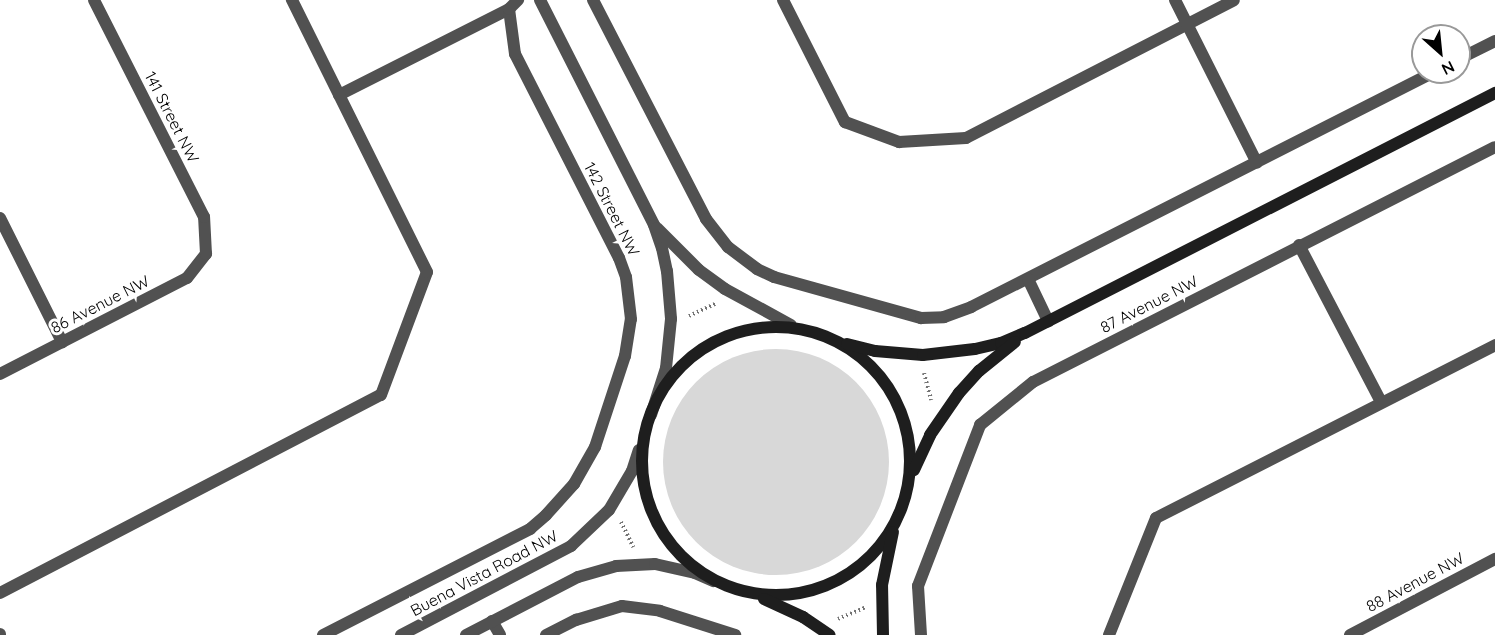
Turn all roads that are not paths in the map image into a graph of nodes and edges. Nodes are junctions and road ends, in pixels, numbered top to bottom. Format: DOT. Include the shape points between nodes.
graph roads {
  1 [pos="94,0"];
  2 [pos="292,0"];
  3 [pos="540,0"];
  4 [pos="593,0"];
  5 [pos="783,0"];
  6 [pos="1175,0"];
  7 [pos="1234,0"];
  8 [pos="513,4"];
  9 [pos="1188,24"];
  10 [pos="1495,41"];
  11 [pos="1471,53"];
  12 [pos="1411,84"];
  13 [pos="1495,93"];
  14 [pos="339,95"];
  15 [pos="1495,147"];
  16 [pos="1257,163"];
  17 [pos="0,218"];
  18 [pos="654,225"];
  19 [pos="1299,245"];
  20 [pos="206,254"];
  21 [pos="1028,279"];
  22 [pos="1048,321"];
  23 [pos="790,325"];
  24 [pos="828,337"];
  25 [pos="62,342"];
  26 [pos="1495,345"];
  27 [pos="0,374"];
  28 [pos="1381,402"];
  29 [pos="651,415"];
  30 [pos="639,450"];
  31 [pos="911,476"];
  32 [pos="899,515"];
  33 [pos="530,529"];
  34 [pos="1495,559"];
  35 [pos="713,581"];
  36 [pos="0,594"];
  37 [pos="754,595"];
  38 [pos="492,621"];
  39 [pos="323,635"];
  40 [pos="401,635"];
  41 [pos="466,635"];
  42 [pos="500,635"];
  43 [pos="546,635"];
  44 [pos="735,635"];
  45 [pos="830,635"];
  46 [pos="883,635"];
  47 [pos="921,635"];
  48 [pos="1109,635"];
  49 [pos="1350,635"];
  1 -- 20 [label="street, 141 Street NW" via="204,217"];
  2 -- 14 [label="street"];
  3 -- 18 [label="street, 142 Street NW"];
  4 -- 21 [label="street" via="706,219 741,259 774,277 921,318 944,317"];
  5 -- 9 [label="street" via="846,122 899,142 966,138"];
  6 -- 9 [label="street"];
  7 -- 9 [label="street"];
  8 -- 14 [label="street"];
  8 -- 33 [label="street, 142 Street NW" via="515,54 619,258 628,288 631,319 625,356 595,447 561,500"];
  9 -- 16 [label="street"];
  10 -- 11 [label="street"];
  12 -- 16 [label="street"];
  13 -- 22 [label="main road, 87 Avenue NW"];
  14 -- 36 [label="street" via="427,272 381,395"];
  15 -- 19 [label="street, 87 Avenue NW"];
  16 -- 21 [label="street"];
  17 -- 25 [label="street"];
  18 -- 23 [label="street, 142 Street NW" via="725,289"];
  18 -- 29 [label="street, 142 Street NW" via="667,271 671,319 666,368"];
  19 -- 28 [label="street"];
  19 -- 47 [label="street, 87 Avenue NW" via="1033,382 980,425 918,586"];
  20 -- 25 [label="street, 86 Avenue NW" via="187,278"];
  21 -- 22 [label="street"];
  22 -- 24 [label="main road, 87 Avenue NW" via="992,345 923,355 874,351"];
  22 -- 31 [label="main road, 87 Avenue NW" via="1000,352 979,371 942,416"];
  23 -- 24 [label="main road"];
  23 -- 29 [label="main road" via="754,327 703,348 672,377"];
  24 -- 31 [label="main road" via="863,359 890,391 908,432"];
  25 -- 27 [label="street, 86 Avenue NW"];
  26 -- 28 [label="street"];
  28 -- 48 [label="street" via="1156,518"];
  29 -- 30 [label="main road"];
  30 -- 35 [label="main road" via="643,488 657,524 681,556"];
  30 -- 40 [label="street, Buena Vista Road NW" via="632,471 609,510 585,535 549,560"];
  31 -- 32 [label="main road"];
  32 -- 37 [label="main road" via="874,552 838,580 797,594"];
  32 -- 46 [label="main road" via="882,585"];
  33 -- 39 [label="street, Buena Vista Road NW"];
  34 -- 49 [label="street, 88 Avenue NW"];
  35 -- 37 [label="main road"];
  35 -- 38 [label="street" via="675,567 635,563 578,577"];
  37 -- 45 [label="main road" via="803,617"];
  38 -- 41 [label="street"];
  38 -- 42 [label="street"];
  43 -- 44 [label="street" via="576,620 622,606 660,611"];
}
